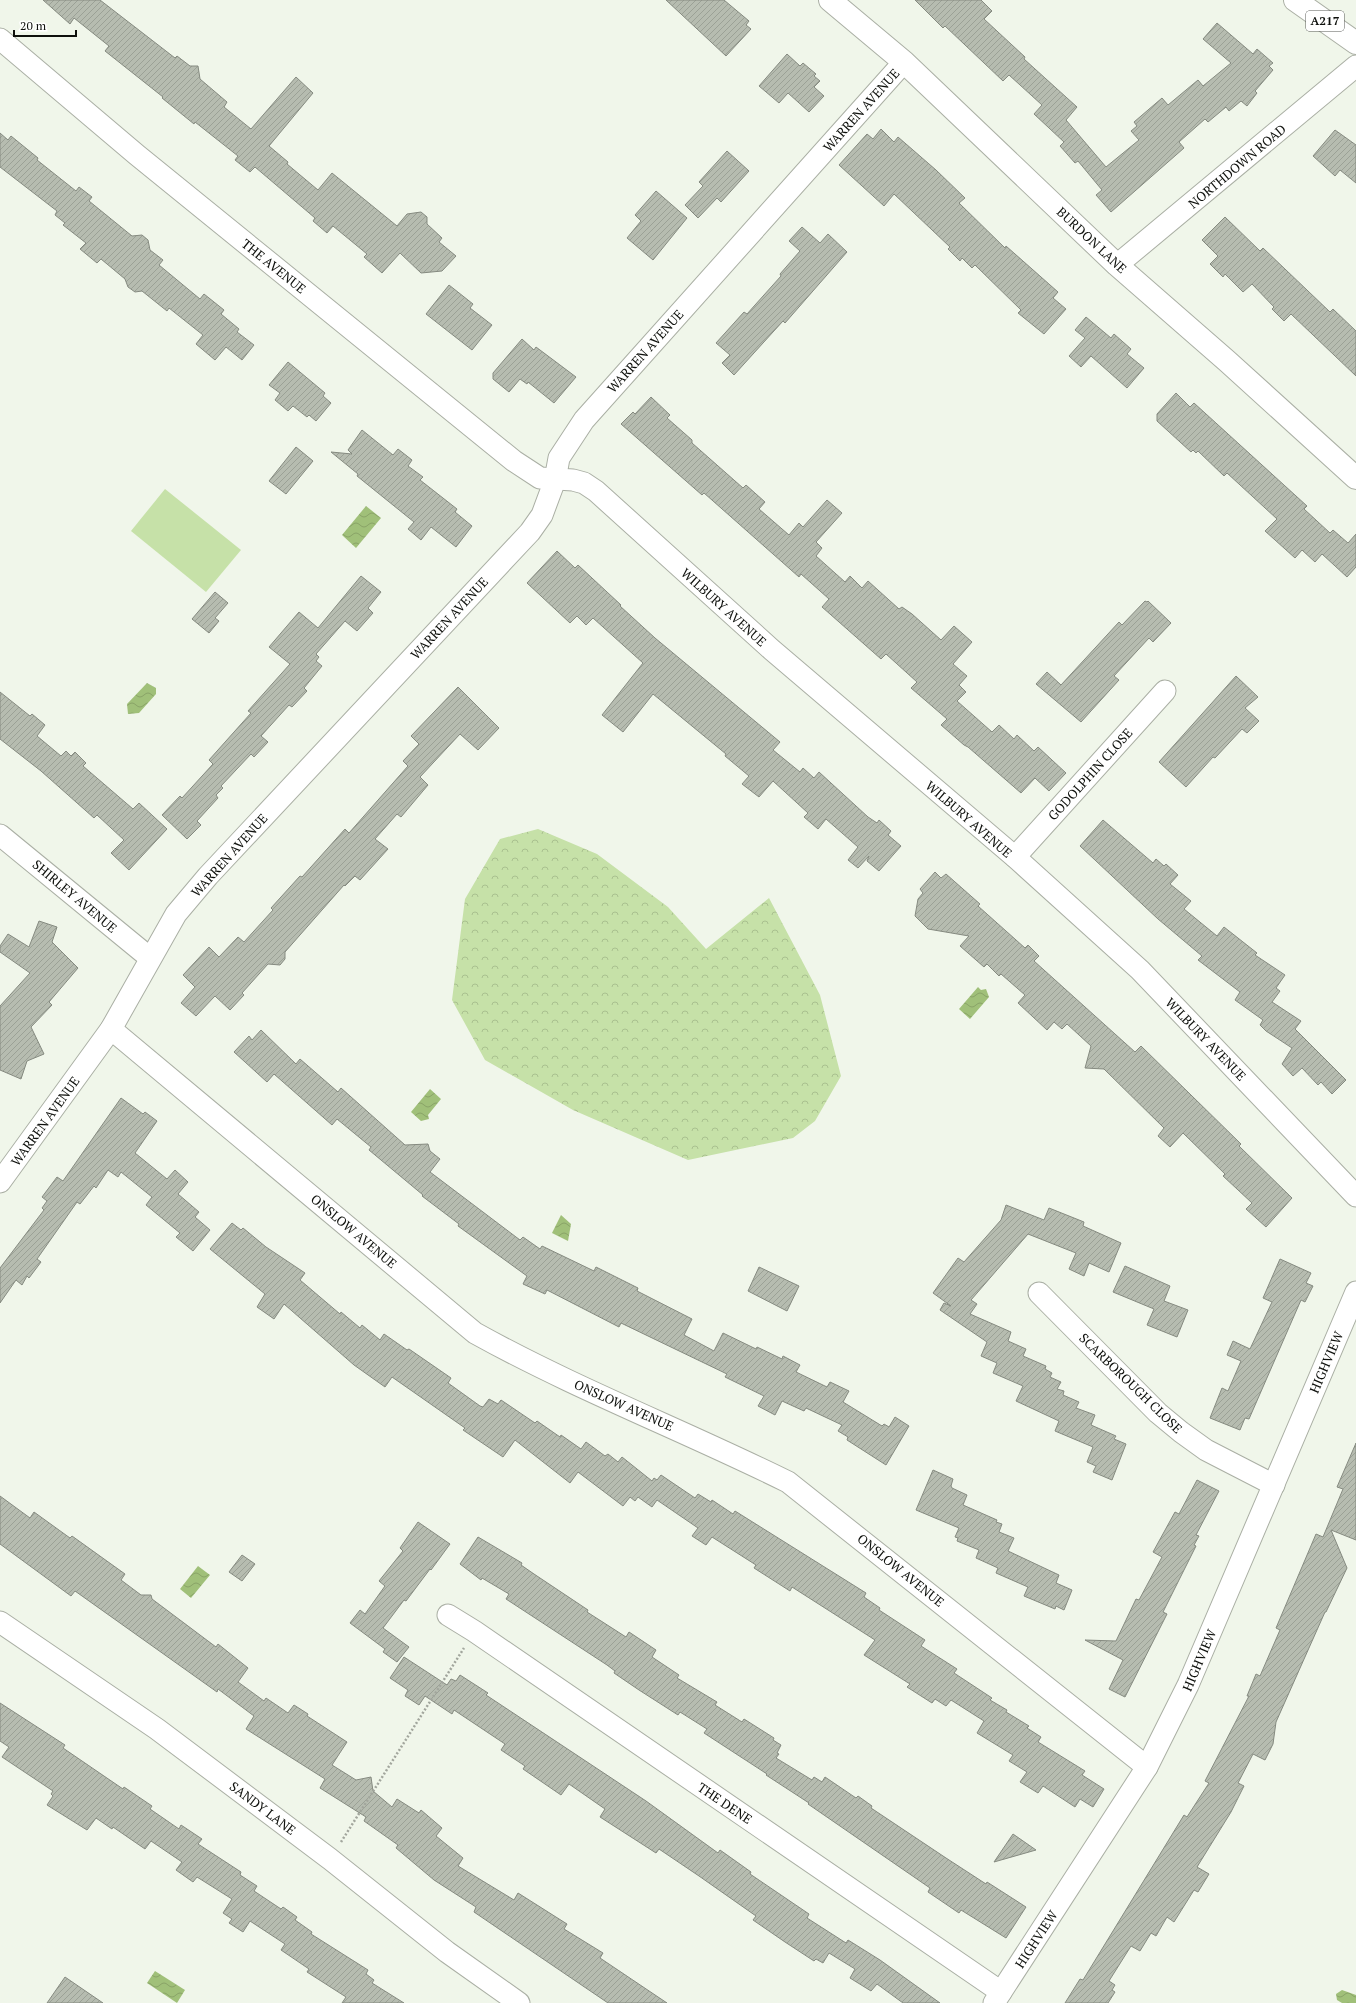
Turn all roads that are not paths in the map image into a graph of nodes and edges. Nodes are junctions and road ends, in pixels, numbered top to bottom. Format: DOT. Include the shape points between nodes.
graph roads {
  1 [pos="830,0"];
  2 [pos="1295,0"];
  3 [pos="0,39"];
  4 [pos="1356,43"];
  5 [pos="904,62"];
  6 [pos="1356,66"];
  7 [pos="1117,265"];
  8 [pos="1356,478"];
  9 [pos="555,480"];
  10 [pos="1165,691"];
  11 [pos="0,834"];
  12 [pos="1015,857"];
  13 [pos="150,958"];
  14 [pos="111,1030"];
  15 [pos="0,1182"];
  16 [pos="1356,1196"];
  17 [pos="1356,1292"];
  18 [pos="1039,1293"];
  19 [pos="1274,1485"];
  20 [pos="448,1615"];
  21 [pos="0,1622"];
  22 [pos="1147,1767"];
  23 [pos="998,1998"];
  24 [pos="519,2003"];
  1 -- 5 [label="main road, BURDON LANE"];
  2 -- 4 [label="main road, A217"];
  3 -- 9 [label="street, THE AVENUE" via="137,155 514,461 540,478"];
  5 -- 7 [label="main road, BURDON LANE"];
  5 -- 9 [label="street, WARREN AVENUE" via="584,420 559,458"];
  6 -- 7 [label="street, NORTHDOWN ROAD"];
  7 -- 8 [label="main road, BURDON LANE"];
  9 -- 12 [label="street, WILBURY AVENUE" via="573,480 584,483 596,491 772,650"];
  9 -- 13 [label="street, WARREN AVENUE" via="542,515 530,532 208,876 176,914"];
  10 -- 12 [label="street, GODOLPHIN CLOSE"];
  11 -- 13 [label="street, SHIRLEY AVENUE"];
  12 -- 16 [label="street, WILBURY AVENUE" via="1140,970"];
  13 -- 14 [label="street, WARREN AVENUE"];
  14 -- 15 [label="street, WARREN AVENUE"];
  14 -- 22 [label="street, ONSLOW AVENUE" via="475,1333 519,1357 788,1482"];
  17 -- 19 [label="street, HIGHVIEW"];
  18 -- 19 [label="street, SCARBOROUGH CLOSE" via="1158,1413 1181,1432 1206,1450"];
  19 -- 22 [label="street, HIGHVIEW" via="1174,1718"];
  20 -- 23 [label="street, THE DENE"];
  21 -- 24 [label="street, SANDY LANE" via="157,1729 330,1859 447,1952"];
  22 -- 23 [label="street, HIGHVIEW"];
}
